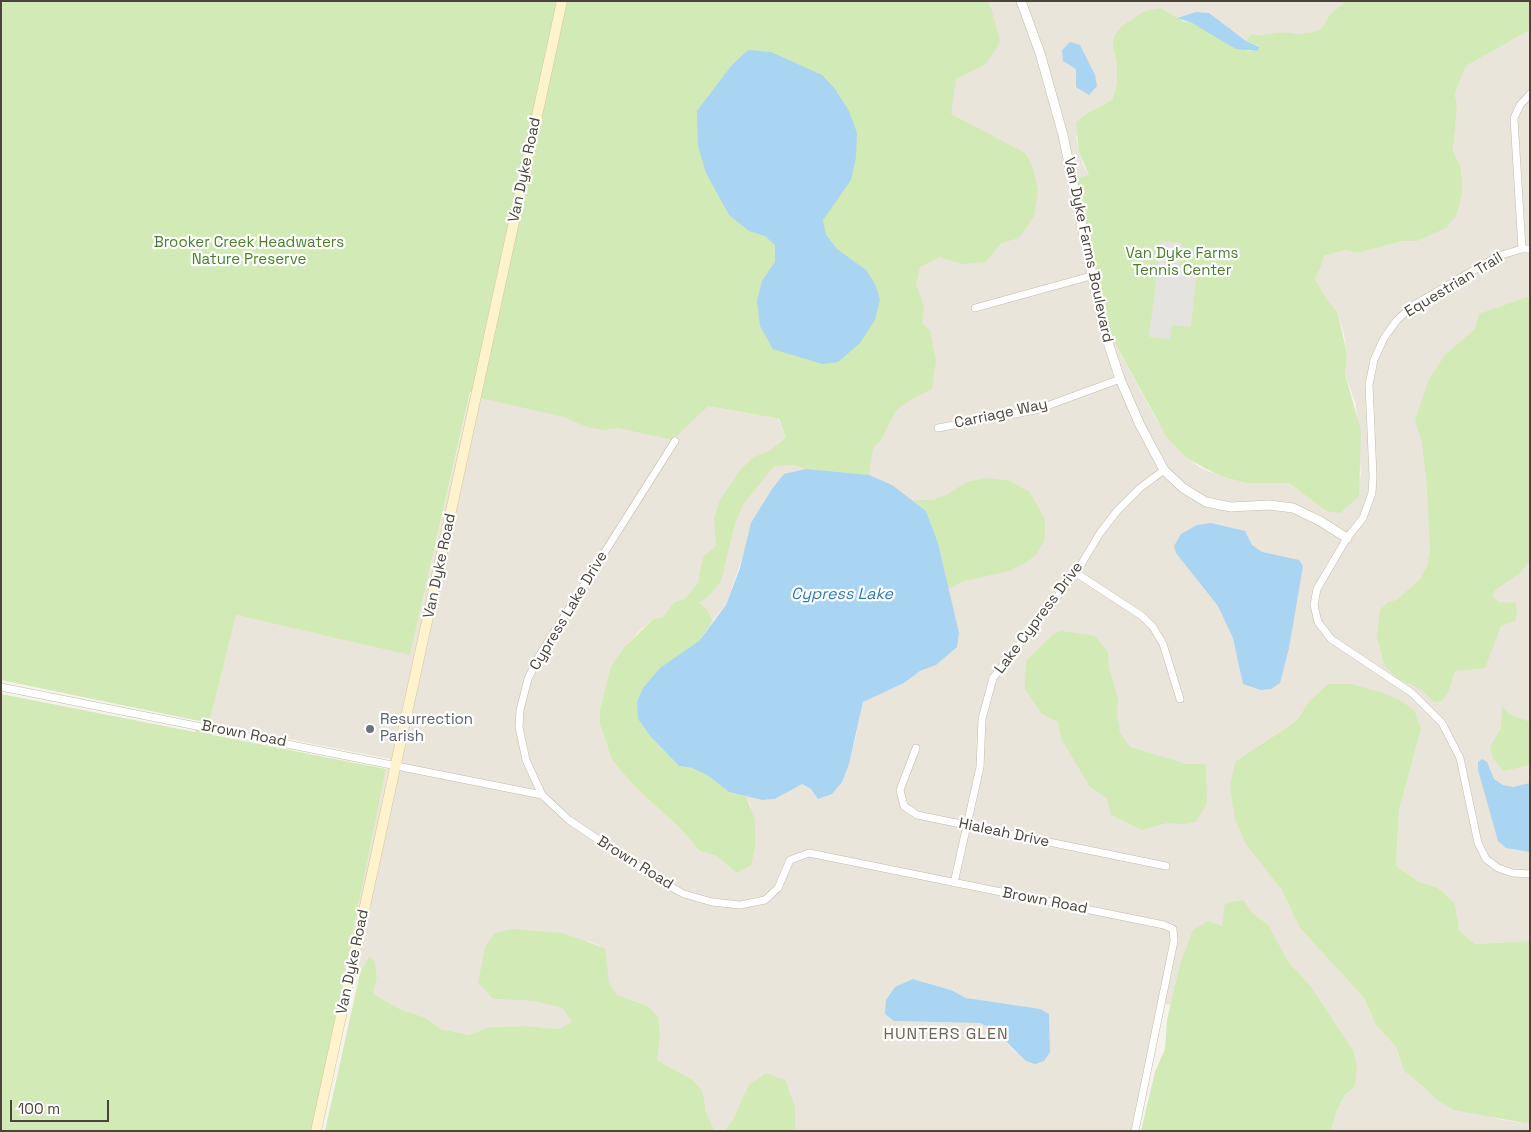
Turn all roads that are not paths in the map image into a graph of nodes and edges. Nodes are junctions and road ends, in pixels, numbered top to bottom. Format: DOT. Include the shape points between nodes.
graph roads {
  1 [pos="562,1"];
  2 [pos="1021,1"];
  3 [pos="1530,94"];
  4 [pos="1522,249"];
  5 [pos="1530,249"];
  6 [pos="1091,276"];
  7 [pos="976,308"];
  8 [pos="1120,379"];
  9 [pos="938,428"];
  10 [pos="675,441"];
  11 [pos="1164,470"];
  12 [pos="1347,538"];
  13 [pos="1076,573"];
  14 [pos="1,686"];
  15 [pos="1180,699"];
  16 [pos="916,748"];
  17 [pos="396,765"];
  18 [pos="542,795"];
  19 [pos="966,825"];
  20 [pos="1166,866"];
  21 [pos="1530,874"];
  22 [pos="954,883"];
  23 [pos="316,1131"];
  24 [pos="1135,1131"];
  1 -- 17 [label="main road, Van Dyke Road"];
  2 -- 6 [label="street, Van Dyke Farms Boulevard" via="1040,53 1063,135"];
  3 -- 4 [label="street" via="1514,118"];
  4 -- 5 [label="street, Equestrian Trail"];
  4 -- 12 [label="street, Equestrian Trail" via="1498,256 1414,305 1384,338 1374,360 1369,385 1372,493 1363,518"];
  6 -- 7 [label="street"];
  6 -- 8 [label="street, Van Dyke Farms Boulevard" via="1102,327"];
  8 -- 9 [label="street, Carriage Way" via="1036,410"];
  8 -- 11 [label="street, Van Dyke Farms Boulevard"];
  10 -- 18 [label="street, Cypress Lake Drive" via="528,680 519,727 526,760"];
  11 -- 12 [label="street, Van Dyke Farms Boulevard" via="1183,488 1206,502 1231,507 1269,505 1294,508"];
  11 -- 13 [label="street, Lake Cypress Drive" via="1117,511"];
  12 -- 21 [label="street, Equestrian Trail" via="1317,589 1314,605 1318,622 1331,639 1412,693 1442,723 1460,758 1478,842 1486,859 1498,868"];
  13 -- 15 [label="street" via="1142,616 1153,627 1163,644"];
  13 -- 19 [label="street, Lake Cypress Drive" via="993,678 982,719 980,767"];
  14 -- 17 [label="street, Brown Road"];
  16 -- 19 [label="street, Hialeah Drive" via="900,790 904,806 917,815"];
  17 -- 18 [label="street, Brown Road"];
  17 -- 23 [label="main road, Van Dyke Road"];
  18 -- 22 [label="street, Brown Road" via="569,820 658,880 684,894 712,902 740,905 766,900 778,888 790,860 809,853"];
  19 -- 20 [label="street, Hialeah Drive"];
  19 -- 22 [label="street, Lake Cypress Drive"];
  22 -- 24 [label="street, Brown Road" via="1173,929 1174,941"];
}
